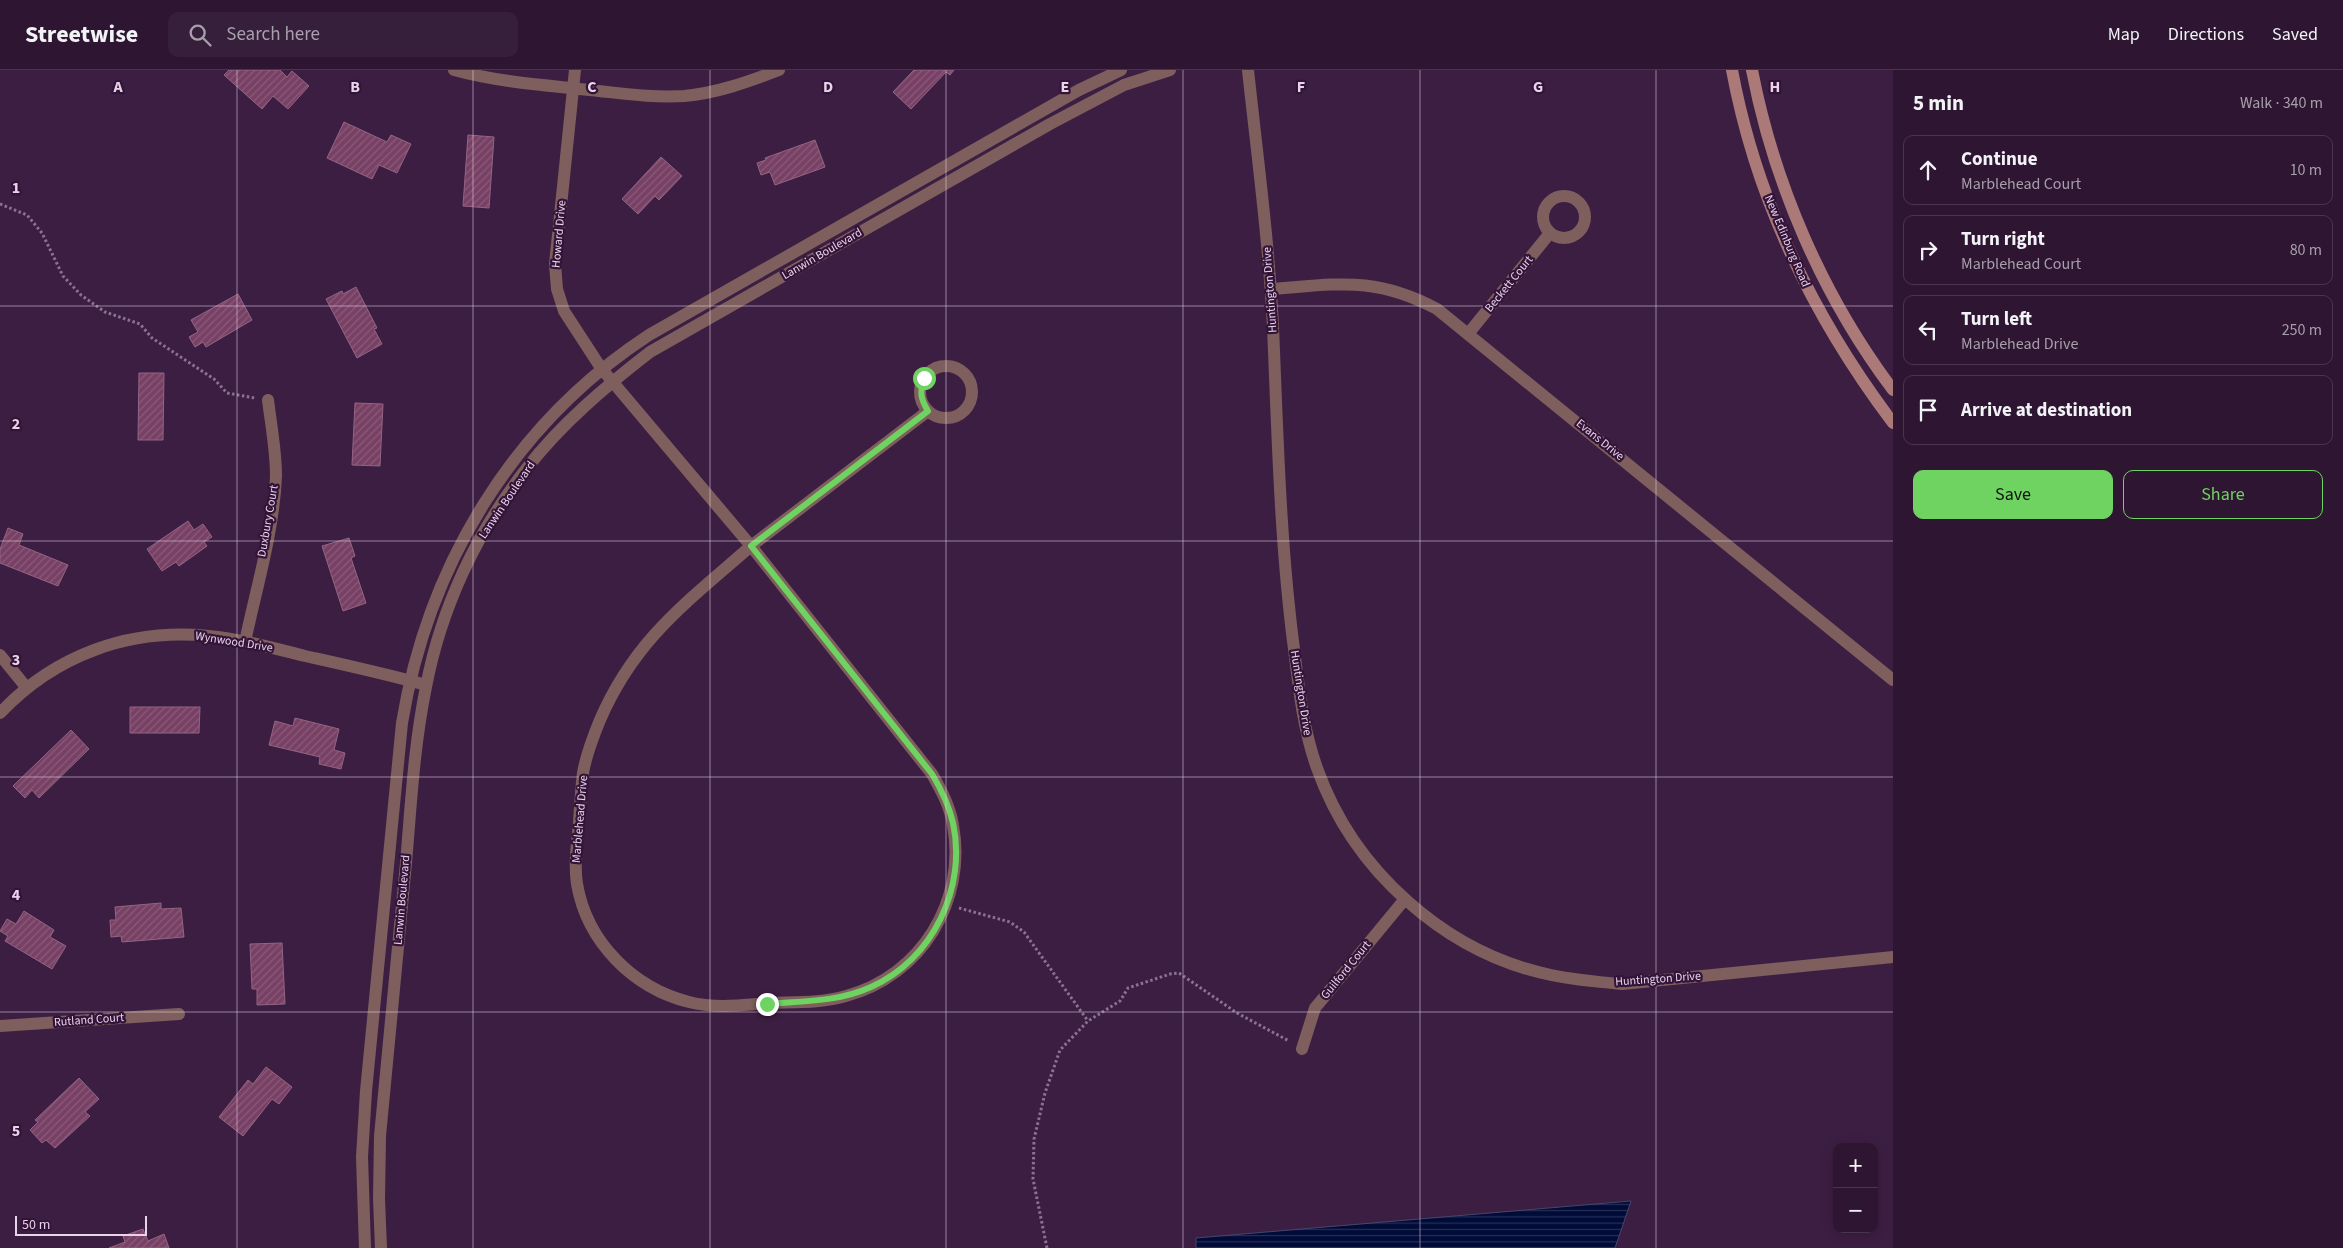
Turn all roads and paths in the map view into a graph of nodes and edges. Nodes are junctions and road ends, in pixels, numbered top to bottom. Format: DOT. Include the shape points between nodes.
graph roads {
  1 [pos="454,70"];
  2 [pos="575,70"];
  3 [pos="779,70"];
  4 [pos="1121,70"];
  5 [pos="1170,70"];
  6 [pos="1248,70"];
  7 [pos="1732,70"];
  8 [pos="1752,70"];
  9 [pos="574,88"];
  10 [pos="0,204"];
  11 [pos="1550,233"];
  12 [pos="1272,289"];
  13 [pos="1468,334"];
  14 [pos="601,368"];
  15 [pos="612,382"];
  16 [pos="1893,390"];
  17 [pos="268,400"];
  18 [pos="928,411"];
  19 [pos="1893,423"];
  20 [pos="751,546"];
  21 [pos="245,642"];
  22 [pos="0,655"];
  23 [pos="409,680"];
  24 [pos="1893,680"];
  25 [pos="426,685"];
  26 [pos="26,687"];
  27 [pos="0,713"];
  28 [pos="1405,899"];
  29 [pos="948,905"];
  30 [pos="1893,957"];
  31 [pos="179,1014"];
  32 [pos="1088,1021"];
  33 [pos="0,1026"];
  34 [pos="1302,1049"];
  35 [pos="365,1248"];
  36 [pos="381,1248"];
  37 [pos="1047,1248"];
  1 -- 9 [label="street" via="499,80"];
  2 -- 9 [label="street, Howard Drive"];
  3 -- 9 [label="street" via="717,91 684,96"];
  4 -- 14 [label="street, Lanwin Boulevard" via="1079,90 649,335"];
  5 -- 15 [label="street, Lanwin Boulevard" via="1124,85 1050,124 650,352"];
  6 -- 12 [label="street, Huntington Drive"];
  7 -- 19 [label="main road, New Edinburg Road" via="1745,131 1799,275 1862,382"];
  8 -- 16 [label="main road, New Edinburg Road" via="1764,126 1817,266"];
  9 -- 14 [label="street, Howard Drive" via="555,272 564,311"];
  10 -- 17 [label="path" via="27,215 42,232 63,276 81,295 105,312 140,324 152,338 214,379 227,393"];
  11 -- 13 [label="street, Beckett Court"];
  12 -- 13 [label="street, Evans Drive" via="1368,284 1392,289 1437,309"];
  12 -- 28 [label="street, Huntington Drive" via="1286,591 1306,731 1317,769 1338,814 1377,871"];
  13 -- 24 [label="street, Evans Drive"];
  14 -- 15 [label="street, Howard Drive"];
  14 -- 23 [label="street, Lanwin Boulevard" via="518,454 485,500 434,599"];
  15 -- 20 [label="street, Marblehead Drive"];
  15 -- 25 [label="street, Lanwin Boulevard" via="527,467 485,529 456,590 436,645"];
  17 -- 21 [label="street, Duxbury Court" via="276,476 273,506"];
  18 -- 18 [label="street" via="948,417 965,410 972,393 965,374 950,366 930,371 920,391"];
  18 -- 20 [label="street"];
  20 -- 29 [label="street, Marblehead Drive" via="932,774 953,823 955,874"];
  20 -- 29 [label="street, Marblehead Drive" via="646,641 609,698 593,736 584,771 575,859 582,902 596,933 627,971 650,987 691,1003 716,1006 826,1000 872,987 896,972 924,946"];
  21 -- 23 [label="street, Wynwood Drive"];
  21 -- 26 [label="street, Wynwood Drive" via="182,634 142,637 76,656"];
  22 -- 26 [label="street"];
  23 -- 25 [label="street, Wynwood Drive"];
  23 -- 35 [label="street, Lanwin Boulevard" via="366,1091 362,1157"];
  25 -- 36 [label="street, Lanwin Boulevard" via="418,729 380,1136"];
  26 -- 27 [label="street, Wynwood Drive"];
  28 -- 30 [label="street, Huntington Drive" via="1436,924 1475,948 1530,969 1588,982 1622,984"];
  28 -- 34 [label="street, Guilford Court" via="1316,1008"];
  29 -- 32 [label="path" via="1010,922 1024,932"];
  31 -- 33 [label="street, Rutland Court"];
  32 -- 34 [label="path" via="1120,1001 1128,988 1179,974 1237,1013"];
  32 -- 37 [label="path" via="1060,1050 1034,1139 1033,1180"];
}
